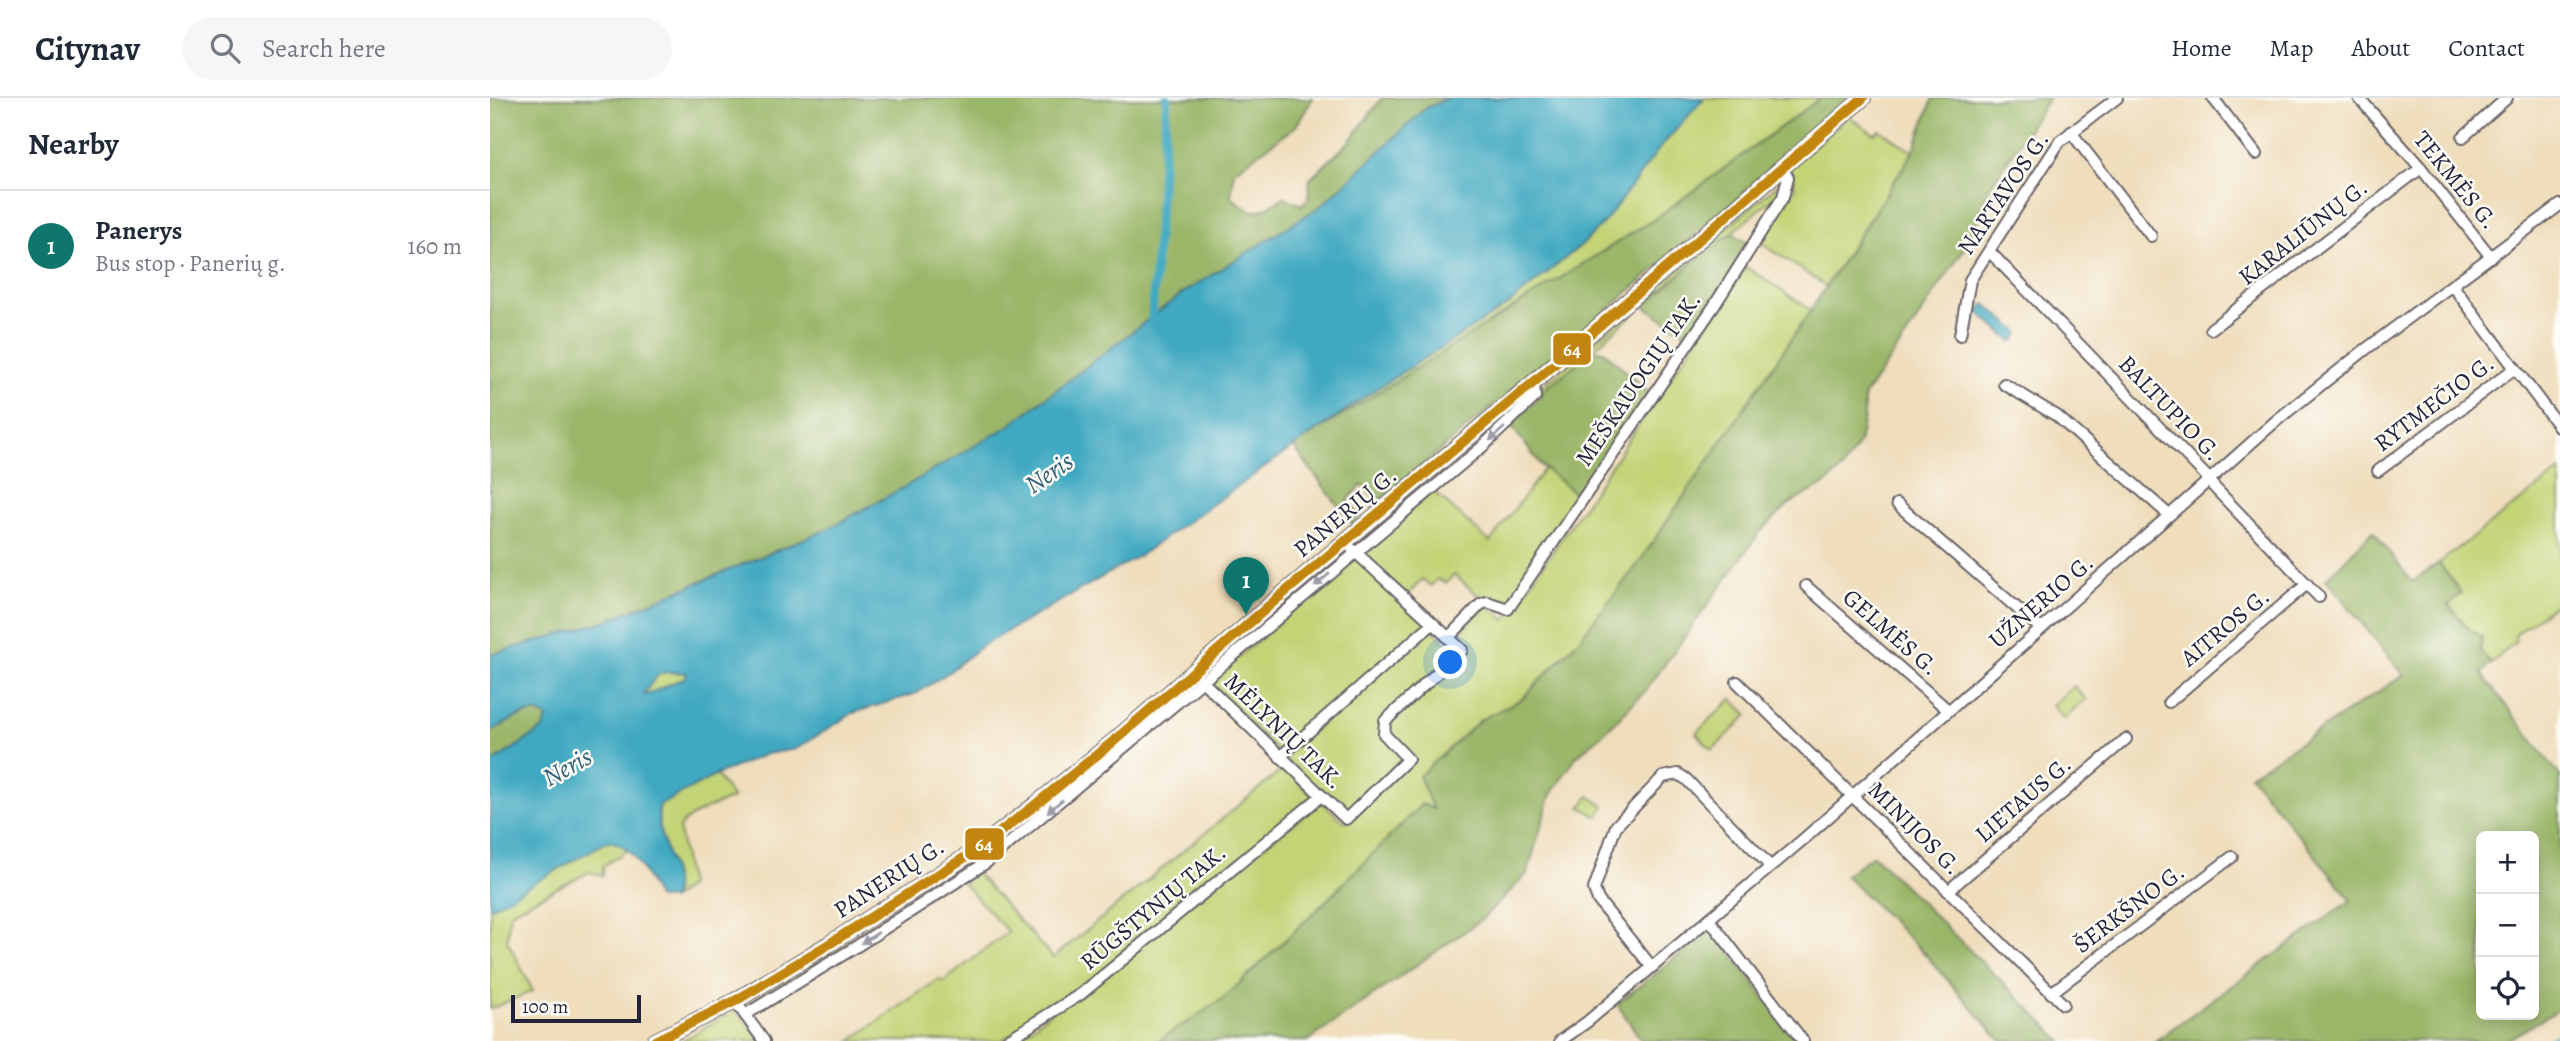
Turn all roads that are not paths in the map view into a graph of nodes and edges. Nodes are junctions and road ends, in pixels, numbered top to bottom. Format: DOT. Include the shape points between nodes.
graph roads {
  1 [pos="1863,98"];
  2 [pos="2117,98"];
  3 [pos="2213,98"];
  4 [pos="2359,98"];
  5 [pos="2507,98"];
  6 [pos="2071,132"];
  7 [pos="2463,137"];
  8 [pos="2256,154"];
  9 [pos="2421,168"];
  10 [pos="1781,169"];
  11 [pos="2560,205"];
  12 [pos="2151,236"];
  13 [pos="1989,251"];
  14 [pos="2491,257"];
  15 [pos="2453,286"];
  16 [pos="2211,329"];
  17 [pos="1960,335"];
  18 [pos="2515,368"];
  19 [pos="2004,384"];
  20 [pos="2560,428"];
  21 [pos="2378,471"];
  22 [pos="2209,479"];
  23 [pos="1897,504"];
  24 [pos="2169,515"];
  25 [pos="1350,547"];
  26 [pos="2307,584"];
  27 [pos="1806,586"];
  28 [pos="2319,597"];
  29 [pos="1432,624"];
  30 [pos="2041,629"];
  31 [pos="1448,638"];
  32 [pos="1198,677"];
  33 [pos="1737,682"];
  34 [pos="2169,702"];
  35 [pos="1948,710"];
  36 [pos="2126,738"];
  37 [pos="1280,757"];
  38 [pos="1852,795"];
  39 [pos="1320,797"];
  40 [pos="2232,857"];
  41 [pos="1770,866"];
  42 [pos="1948,891"];
  43 [pos="1709,919"];
  44 [pos="1651,966"];
  45 [pos="2051,993"];
  46 [pos="735,1001"];
  47 [pos="2063,1004"];
  48 [pos="745,1015"];
  49 [pos="655,1041"];
  50 [pos="764,1041"];
  51 [pos="1006,1041"];
  52 [pos="1560,1041"];
  53 [pos="1803,1041"];
  1 -- 10 [label="main road, PANERIŲ G."];
  2 -- 6 [label="street, NARTAVOS G."];
  3 -- 8 [label="street"];
  4 -- 9 [label="street, TEKMĖS G."];
  5 -- 7 [label="street"];
  6 -- 12 [label="street"];
  6 -- 13 [label="street, NARTAVOS G." via="2060,141"];
  9 -- 14 [label="street, TEKMĖS G."];
  9 -- 16 [label="street, KARALIŪNŲ G."];
  10 -- 25 [label="main road, PANERIŲ G."];
  10 -- 31 [label="street, MEŠKAUOGIŲ TAK." via="1788,177 1783,197 1508,609 1481,604"];
  11 -- 14 [label="street, UŽNERIO G."];
  13 -- 17 [label="street, NARTAVOS G." via="1970,280"];
  13 -- 22 [label="street, BALTUPIO G."];
  14 -- 15 [label="street, UŽNERIO G."];
  15 -- 18 [label="street"];
  15 -- 22 [label="street, UŽNERIO G." via="2366,349"];
  18 -- 20 [label="street"];
  18 -- 21 [label="street, RYTMEČIO G."];
  19 -- 24 [label="street" via="2057,416"];
  22 -- 24 [label="street, UŽNERIO G."];
  22 -- 26 [label="street, BALTUPIO G."];
  23 -- 30 [label="street"];
  24 -- 30 [label="street, UŽNERIO G."];
  25 -- 29 [label="street"];
  25 -- 32 [label="main road, PANERIŲ G." via="1278,598"];
  26 -- 28 [label="street, BALTUPIO G."];
  26 -- 34 [label="street, AITROS G."];
  27 -- 35 [label="street, GELMĖS G."];
  29 -- 31 [label="street"];
  29 -- 37 [label="street"];
  30 -- 35 [label="street, UŽNERIO G."];
  31 -- 39 [label="street, MĖLYNIŲ TAK." via="1462,650 1385,721 1384,734 1408,759 1346,819"];
  32 -- 37 [label="street, MĖLYNIŲ TAK."];
  32 -- 46 [label="main road, PANERIŲ G." via="978,849"];
  32 -- 48 [label="street, one-way" via="987,862"];
  33 -- 38 [label="street, MINIJOS G."];
  35 -- 38 [label="street, UŽNERIO G."];
  36 -- 42 [label="street, LIETAUS G."];
  37 -- 39 [label="street, MĖLYNIŲ TAK."];
  38 -- 41 [label="street, UŽNERIO G."];
  38 -- 42 [label="street, MINIJOS G."];
  39 -- 51 [label="street, RŪGŠTYNIŲ TAK." via="1081,994"];
  40 -- 45 [label="street, ŠERKŠNO G."];
  41 -- 43 [label="street, UŽNERIO G."];
  41 -- 44 [label="street" via="1686,779 1678,774 1663,777 1616,826 1594,889"];
  42 -- 45 [label="street, MINIJOS G."];
  43 -- 44 [label="street, UŽNERIO G."];
  43 -- 53 [label="street"];
  44 -- 52 [label="street, UŽNERIO G."];
  45 -- 47 [label="street, MINIJOS G."];
  46 -- 48 [label="street"];
  46 -- 49 [label="main road, PANERIŲ G."];
  48 -- 50 [label="street"];
}
